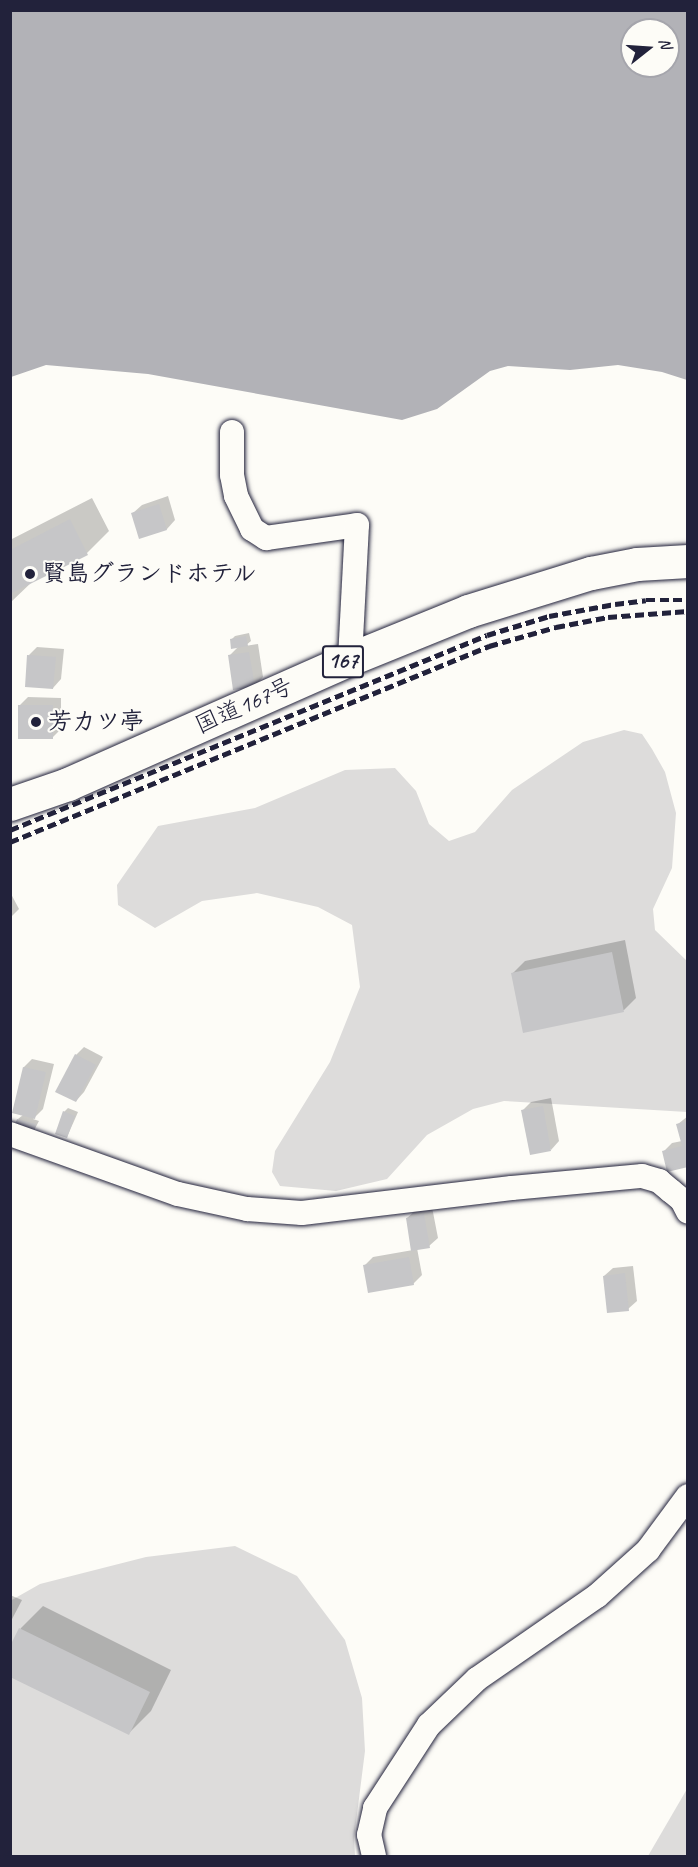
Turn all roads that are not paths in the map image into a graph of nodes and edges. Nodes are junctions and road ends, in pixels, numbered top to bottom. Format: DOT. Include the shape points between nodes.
graph roads {
  1 [pos="232,432"];
  2 [pos="687,561"];
  3 [pos="350,659"];
  4 [pos="10,804"];
  5 [pos="10,1134"];
  6 [pos="687,1212"];
  7 [pos="687,1496"];
  8 [pos="374,1857"];
  1 -- 3 [label="street" via="236,496 252,529 266,538 357,525"];
  2 -- 3 [label="highway, 国道167号 / 167" via="637,564 527,590"];
  3 -- 4 [label="highway, 国道167号 / 167" via="68,784"];
  5 -- 6 [label="street" via="178,1194 247,1209 302,1213 642,1176 659,1181 682,1200"];
  7 -- 8 [label="street" via="648,1550 597,1596 477,1679 429,1725 375,1808 369,1836"];
}
